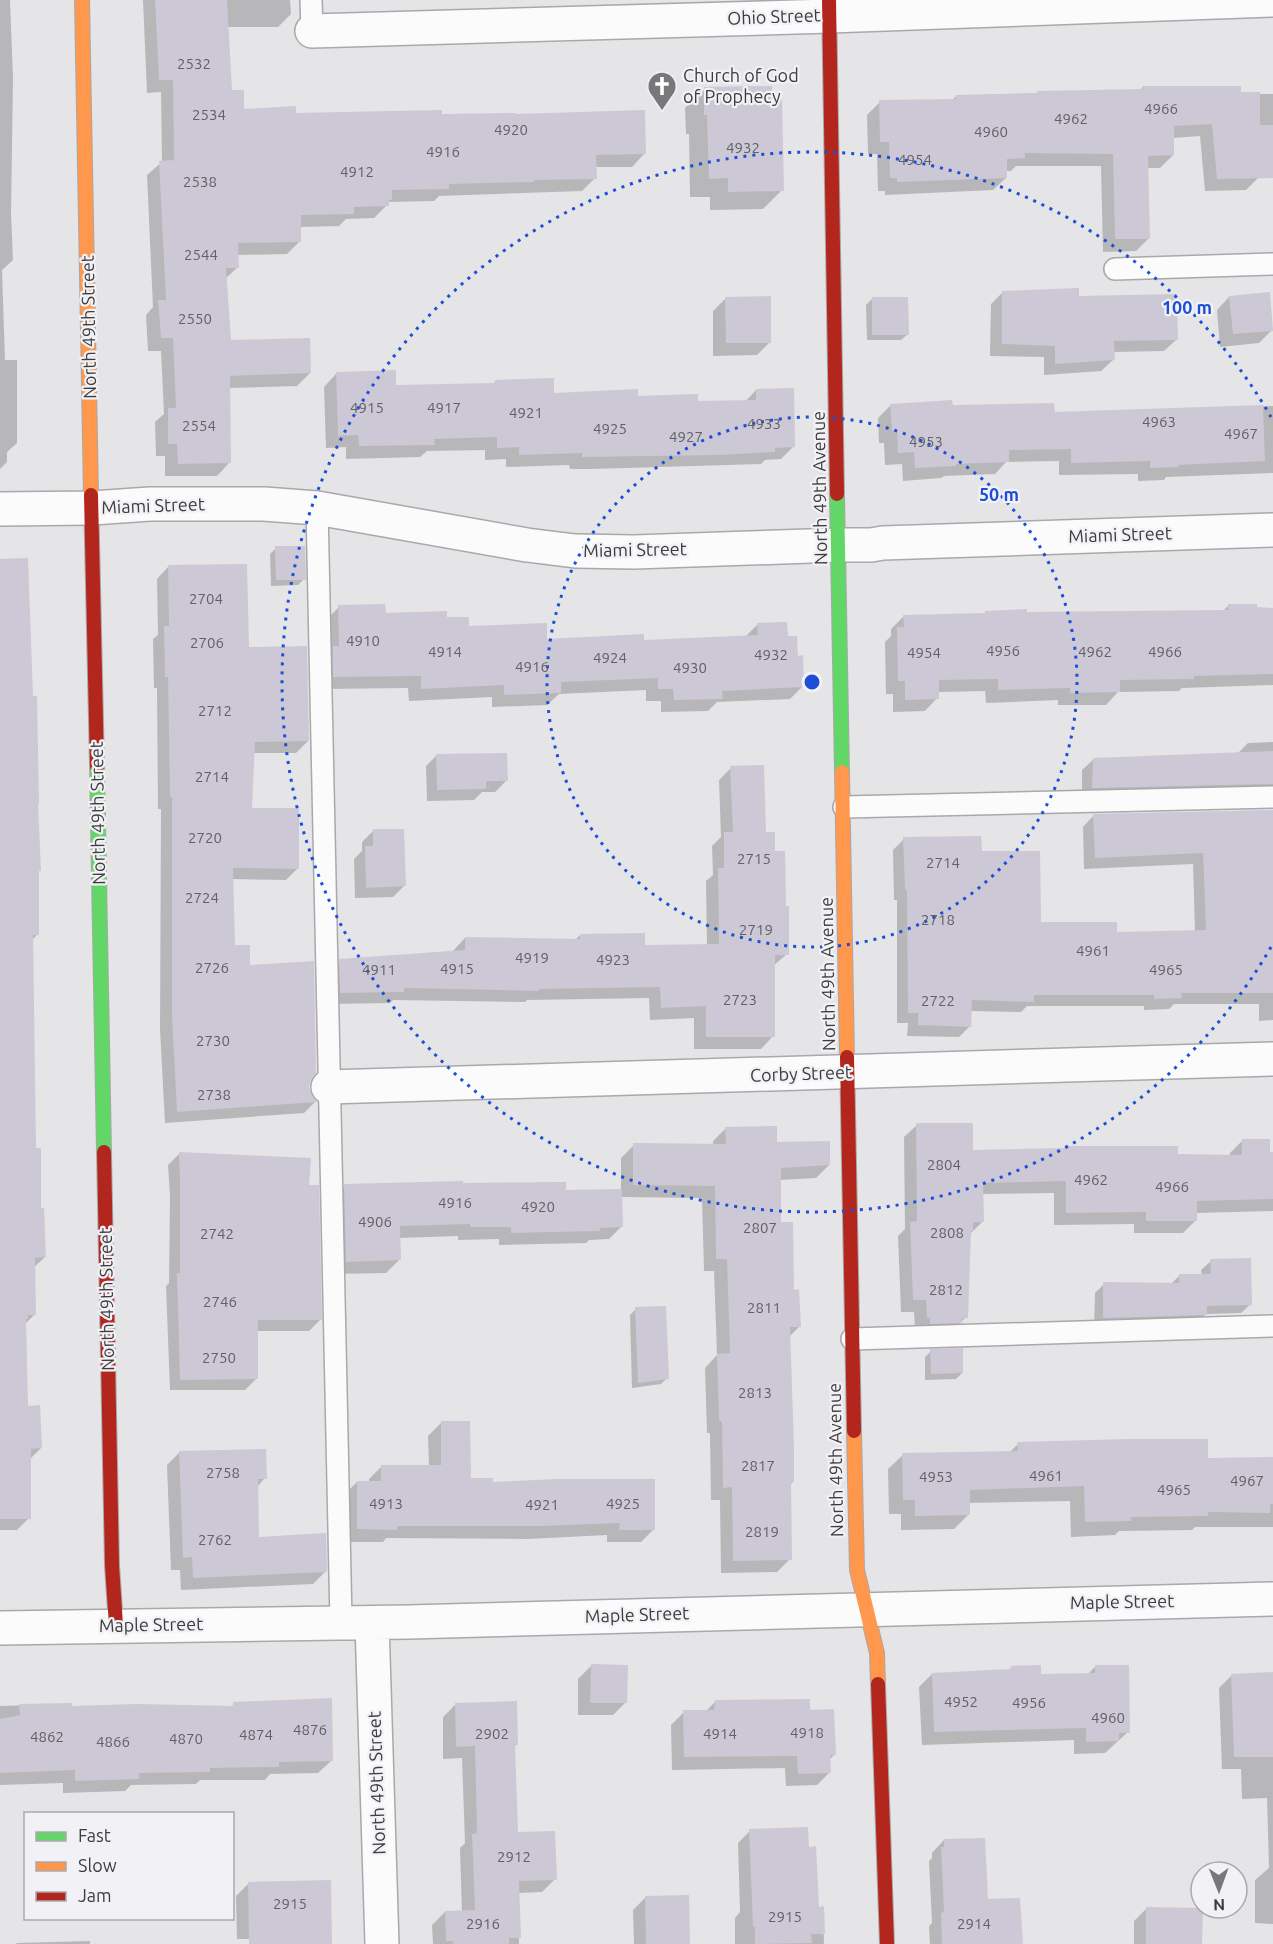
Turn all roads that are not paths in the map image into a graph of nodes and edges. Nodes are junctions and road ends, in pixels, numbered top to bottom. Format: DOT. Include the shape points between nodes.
graph roads {
  1 [pos="82,0"];
  2 [pos="1273,0"];
  3 [pos="830,8"];
  4 [pos="311,15"];
  5 [pos="1273,264"];
  6 [pos="1115,269"];
  7 [pos="0,508"];
  8 [pos="92,508"];
  9 [pos="318,508"];
  10 [pos="1273,530"];
  11 [pos="839,545"];
  12 [pos="1273,796"];
  13 [pos="844,807"];
  14 [pos="1273,1059"];
  15 [pos="848,1072"];
  16 [pos="328,1087"];
  17 [pos="1273,1326"];
  18 [pos="852,1339"];
  19 [pos="1273,1599"];
  20 [pos="867,1609"];
  21 [pos="356,1622"];
  22 [pos="116,1625"];
  23 [pos="0,1628"];
  24 [pos="382,1944"];
  25 [pos="887,1944"];
  1 -- 8 [label="street, North 49th Street"];
  2 -- 3 [label="street, Ohio Street"];
  3 -- 4 [label="street, Ohio Street"];
  3 -- 11 [label="street, North 49th Avenue"];
  5 -- 6 [label="lane"];
  7 -- 8 [label="street, Miami Street"];
  8 -- 9 [label="street, Miami Street" via="150,504"];
  8 -- 22 [label="street, North 49th Street" via="111,1554"];
  9 -- 11 [label="street, Miami Street" via="575,551"];
  9 -- 16 [label="lane"];
  10 -- 11 [label="street, Miami Street"];
  11 -- 13 [label="street, North 49th Avenue"];
  12 -- 13 [label="lane"];
  13 -- 15 [label="street, North 49th Avenue"];
  14 -- 15 [label="street, Corby Street"];
  15 -- 16 [label="street, Corby Street"];
  15 -- 18 [label="street, North 49th Avenue"];
  16 -- 21 [label="lane"];
  17 -- 18 [label="lane"];
  18 -- 20 [label="street, North 49th Avenue" via="857,1570"];
  19 -- 20 [label="street, Maple Street"];
  20 -- 21 [label="street, Maple Street"];
  20 -- 25 [label="street, North 49th Avenue" via="878,1653"];
  21 -- 22 [label="street, Maple Street"];
  21 -- 24 [label="street, North 49th Street"];
  22 -- 23 [label="street, Maple Street"];
}
